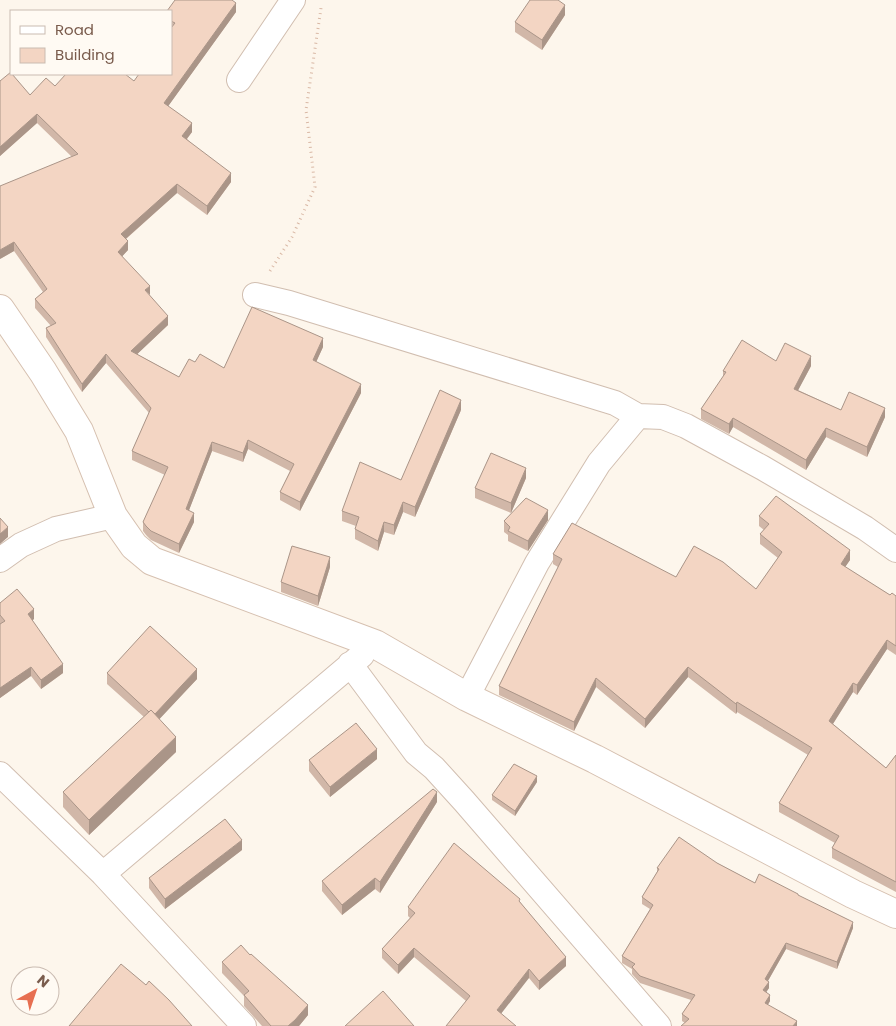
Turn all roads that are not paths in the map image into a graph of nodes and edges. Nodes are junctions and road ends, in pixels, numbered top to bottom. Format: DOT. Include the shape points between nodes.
graph roads {
  1 [pos="293,0"];
  2 [pos="239,80"];
  3 [pos="255,295"];
  4 [pos="0,309"];
  5 [pos="638,416"];
  6 [pos="113,516"];
  7 [pos="896,550"];
  8 [pos="0,560"];
  9 [pos="374,644"];
  10 [pos="350,664"];
  11 [pos="467,697"];
  12 [pos="0,774"];
  13 [pos="103,874"];
  14 [pos="896,914"];
  15 [pos="244,1026"];
  16 [pos="659,1026"];
  1 -- 2 [label="street"];
  3 -- 5 [label="street" via="615,403"];
  4 -- 6 [label="main road" via="79,431"];
  5 -- 7 [label="street" via="663,417 686,426 865,528"];
  5 -- 11 [label="street" via="599,463 537,563"];
  6 -- 8 [label="street" via="56,528 21,544"];
  6 -- 9 [label="main road" via="134,546 152,561"];
  9 -- 10 [label="street"];
  9 -- 11 [label="main road"];
  10 -- 13 [label="street"];
  10 -- 16 [label="street" via="416,753 464,801"];
  11 -- 14 [label="main road"];
  12 -- 13 [label="street"];
  13 -- 15 [label="street"];
}
